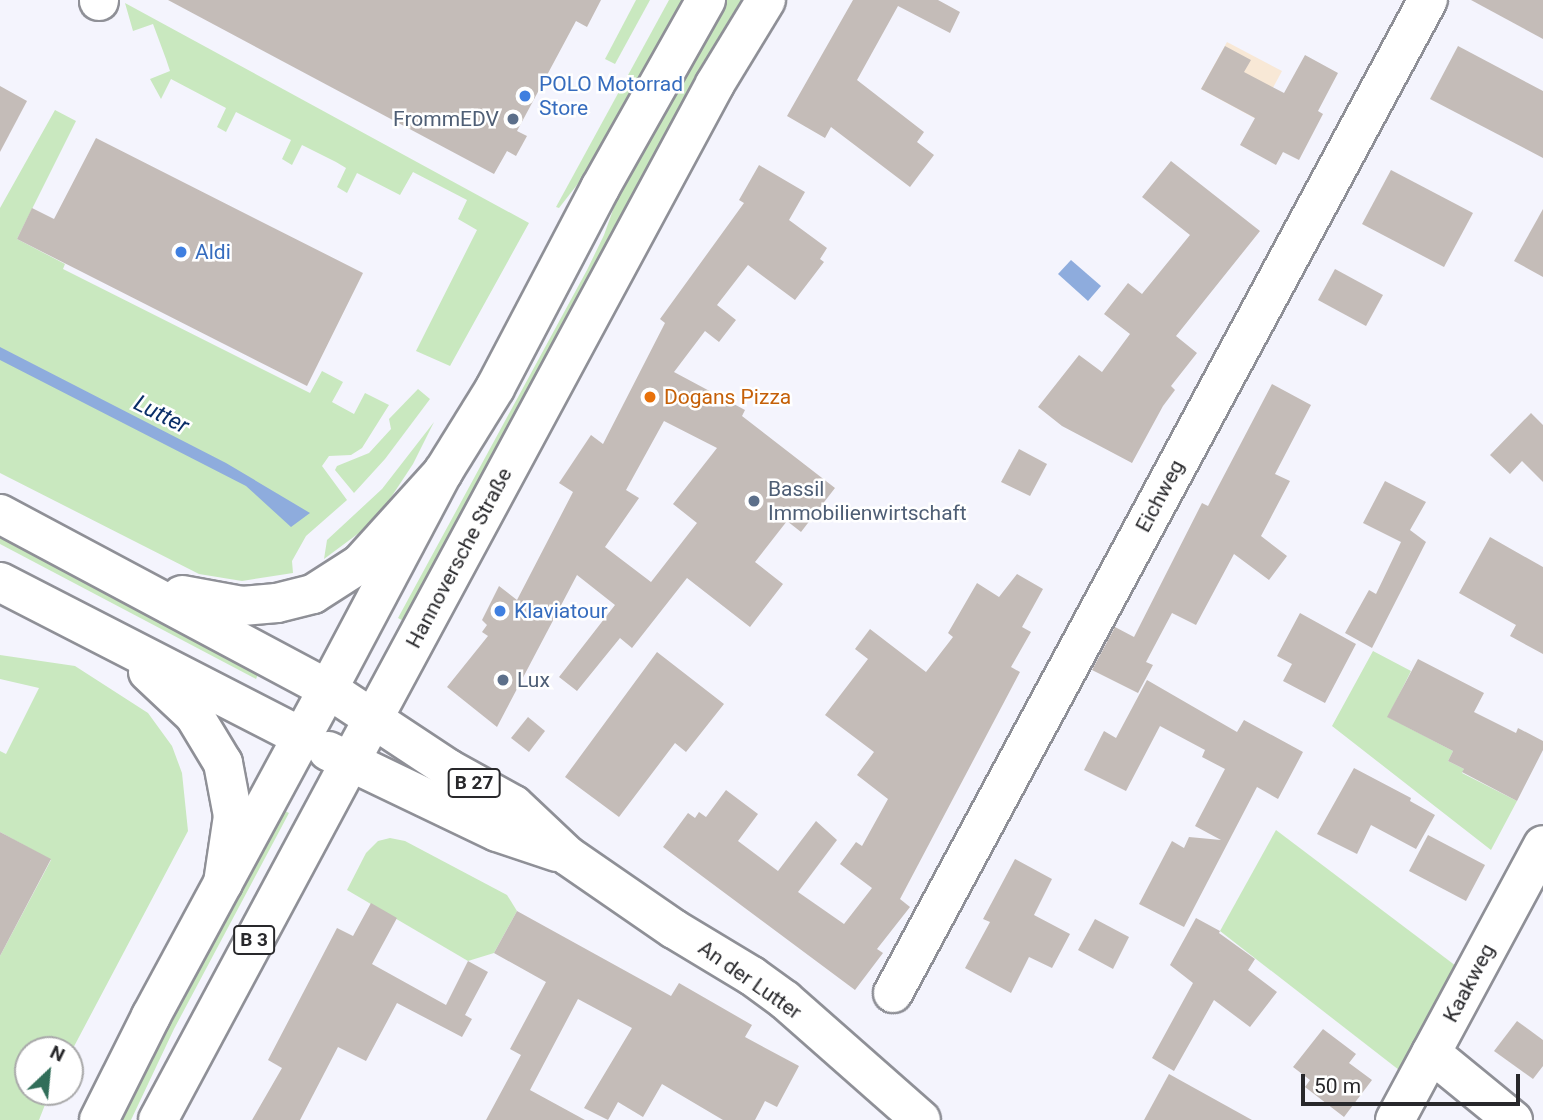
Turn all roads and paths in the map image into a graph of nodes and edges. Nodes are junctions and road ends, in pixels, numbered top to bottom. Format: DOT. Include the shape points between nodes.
graph roads {
  1 [pos="706,0"];
  2 [pos="766,0"];
  3 [pos="1428,0"];
  4 [pos="443,472"];
  5 [pos="0,514"];
  6 [pos="0,582"];
  7 [pos="133,582"];
  8 [pos="107,636"];
  9 [pos="328,689"];
  10 [pos="373,719"];
  11 [pos="301,737"];
  12 [pos="349,762"];
  13 [pos="1543,845"];
  14 [pos="568,856"];
  15 [pos="223,883"];
  16 [pos="893,993"];
  17 [pos="1431,1053"];
  18 [pos="99,1120"];
  19 [pos="158,1120"];
  20 [pos="921,1120"];
  21 [pos="1395,1120"];
  22 [pos="1513,1120"];
  1 -- 4 [label="main road" via="495,388"];
  2 -- 10 [label="main road, Hannoversche Straße" via="689,131"];
  3 -- 16 [label="main road, Eichweg"];
  4 -- 7 [label="main road" via="360,564 313,594 234,606"];
  4 -- 9 [label="main road"];
  5 -- 7 [label="main road"];
  6 -- 8 [label="main road, B 3"];
  7 -- 9 [label="main road, An der Lutter"];
  8 -- 11 [label="main road, B 27"];
  8 -- 15 [label="main road, B 3" via="194,715 223,764 233,816"];
  9 -- 10 [label="main road, An der Lutter"];
  9 -- 11 [label="main road"];
  10 -- 12 [label="main road, Hannoversche Straße / B 3"];
  10 -- 14 [label="main road, An der Lutter / B 27" via="514,805"];
  11 -- 12 [label="main road, An der Lutter / B 27"];
  11 -- 15 [label="main road, B 3"];
  12 -- 14 [label="main road, An der Lutter / B 27" via="497,832"];
  12 -- 19 [label="main road, Hannoversche Straße / B 3"];
  13 -- 17 [label="main road, Kaakweg"];
  14 -- 20 [label="main road, An der Lutter / B 27" via="785,1000"];
  15 -- 18 [label="main road, B 3"];
  17 -- 21 [label="main road, Kaakweg"];
  17 -- 22 [label="main road"];
}
